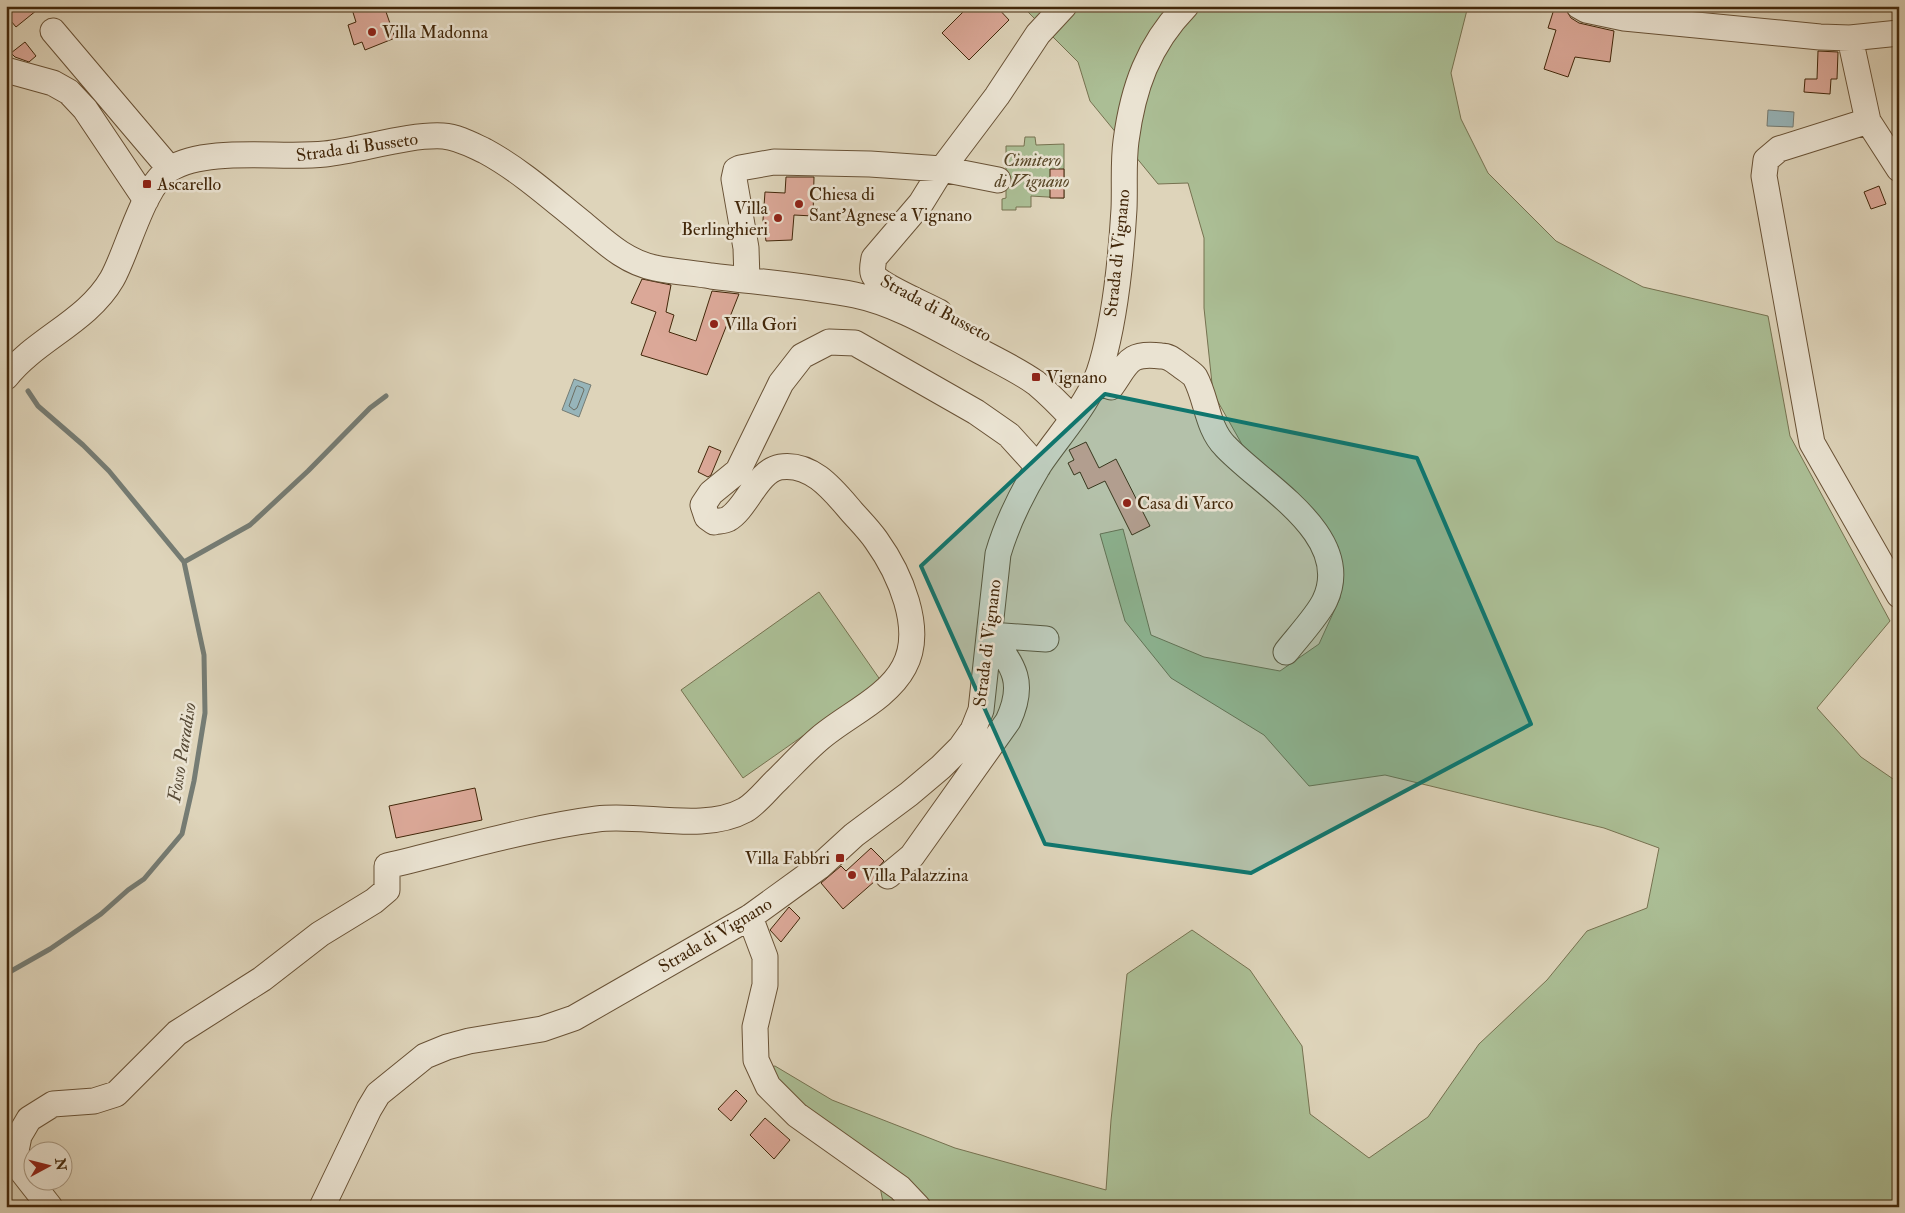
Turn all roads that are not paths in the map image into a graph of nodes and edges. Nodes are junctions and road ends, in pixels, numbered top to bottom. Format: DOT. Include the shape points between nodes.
graph roads {
  1 [pos="1064,6"];
  2 [pos="1186,6"];
  3 [pos="1578,6"];
  4 [pos="53,32"];
  5 [pos="1899,33"];
  6 [pos="1850,38"];
  7 [pos="6,70"];
  8 [pos="1868,121"];
  9 [pos="170,169"];
  10 [pos="942,169"];
  11 [pos="1899,169"];
  12 [pos="998,180"];
  13 [pos="146,200"];
  14 [pos="747,280"];
  15 [pos="6,377"];
  16 [pos="1096,382"];
  17 [pos="1043,389"];
  18 [pos="1072,418"];
  19 [pos="1038,467"];
  20 [pos="1899,595"];
  21 [pos="990,636"];
  22 [pos="1046,639"];
  23 [pos="1286,652"];
  24 [pos="888,876"];
  25 [pos="750,917"];
  26 [pos="50,1207"];
  27 [pos="322,1207"];
  28 [pos="918,1207"];
  1 -- 10 [label="street, Strada di Busseto" via="1038,34 997,96"];
  2 -- 16 [label="street, Strada di Vignano" via="1164,31 1135,89 1125,142 1122,237 1116,291 1105,353"];
  3 -- 6 [label="street" via="1624,18"];
  4 -- 9 [label="street"];
  5 -- 6 [label="street"];
  6 -- 8 [label="street"];
  7 -- 13 [label="street" via="53,83 69,92 85,109"];
  8 -- 11 [label="street"];
  8 -- 20 [label="street" via="1780,149 1766,160 1764,176 1812,443"];
  9 -- 13 [label="street, Strada di Busseto" via="154,183"];
  9 -- 14 [label="street, Strada di Busseto" via="218,156 325,154 417,138 448,136 513,168 614,249 634,261 663,270"];
  10 -- 12 [label="street"];
  10 -- 14 [label="street" via="789,162 762,163 736,170 734,179 746,248"];
  10 -- 17 [label="street, Strada di Busseto" via="921,203 876,255 873,273 888,286 1021,355 1035,366"];
  13 -- 15 [label="street, Strada di Busseto" via="122,260 106,289 81,314 28,354"];
  14 -- 17 [label="street, Strada di Busseto" via="874,300 931,325"];
  16 -- 18 [label="street, Strada di Vignano"];
  16 -- 23 [label="street" via="1111,387 1131,359 1146,354 1168,356 1194,376 1212,427 1224,446 1298,510 1320,540 1329,562 1330,583 1325,601"];
  17 -- 18 [label="street, Strada di Busseto"];
  18 -- 19 [label="street, Strada di Vignano"];
  19 -- 21 [label="street, Strada di Vignano" via="1014,510 998,554"];
  19 -- 26 [label="street" via="1009,435 976,412 855,343 829,342 802,356 781,383 738,471 703,505 707,517 714,522 728,519 766,474 780,467 799,468 816,475 834,491 876,540 896,574 908,608 912,636 909,654 904,667 888,688 819,739 747,809 728,817 675,822 601,819 569,823 387,866 387,890 374,901 320,934 262,979 177,1033 116,1094 94,1101 53,1104 29,1120 19,1136 16,1151 20,1170"];
  21 -- 22 [label="street"];
  21 -- 24 [label="street" via="1016,675 1015,706 1008,722 912,856"];
  21 -- 25 [label="street, Strada di Vignano" via="981,710 961,747 819,867"];
  25 -- 27 [label="street, Strada di Vignano" via="574,1018 542,1029 469,1041 425,1056 378,1094"];
  25 -- 28 [label="street" via="765,956 765,985 755,1027 756,1060 768,1086 797,1115 900,1188"];
}
